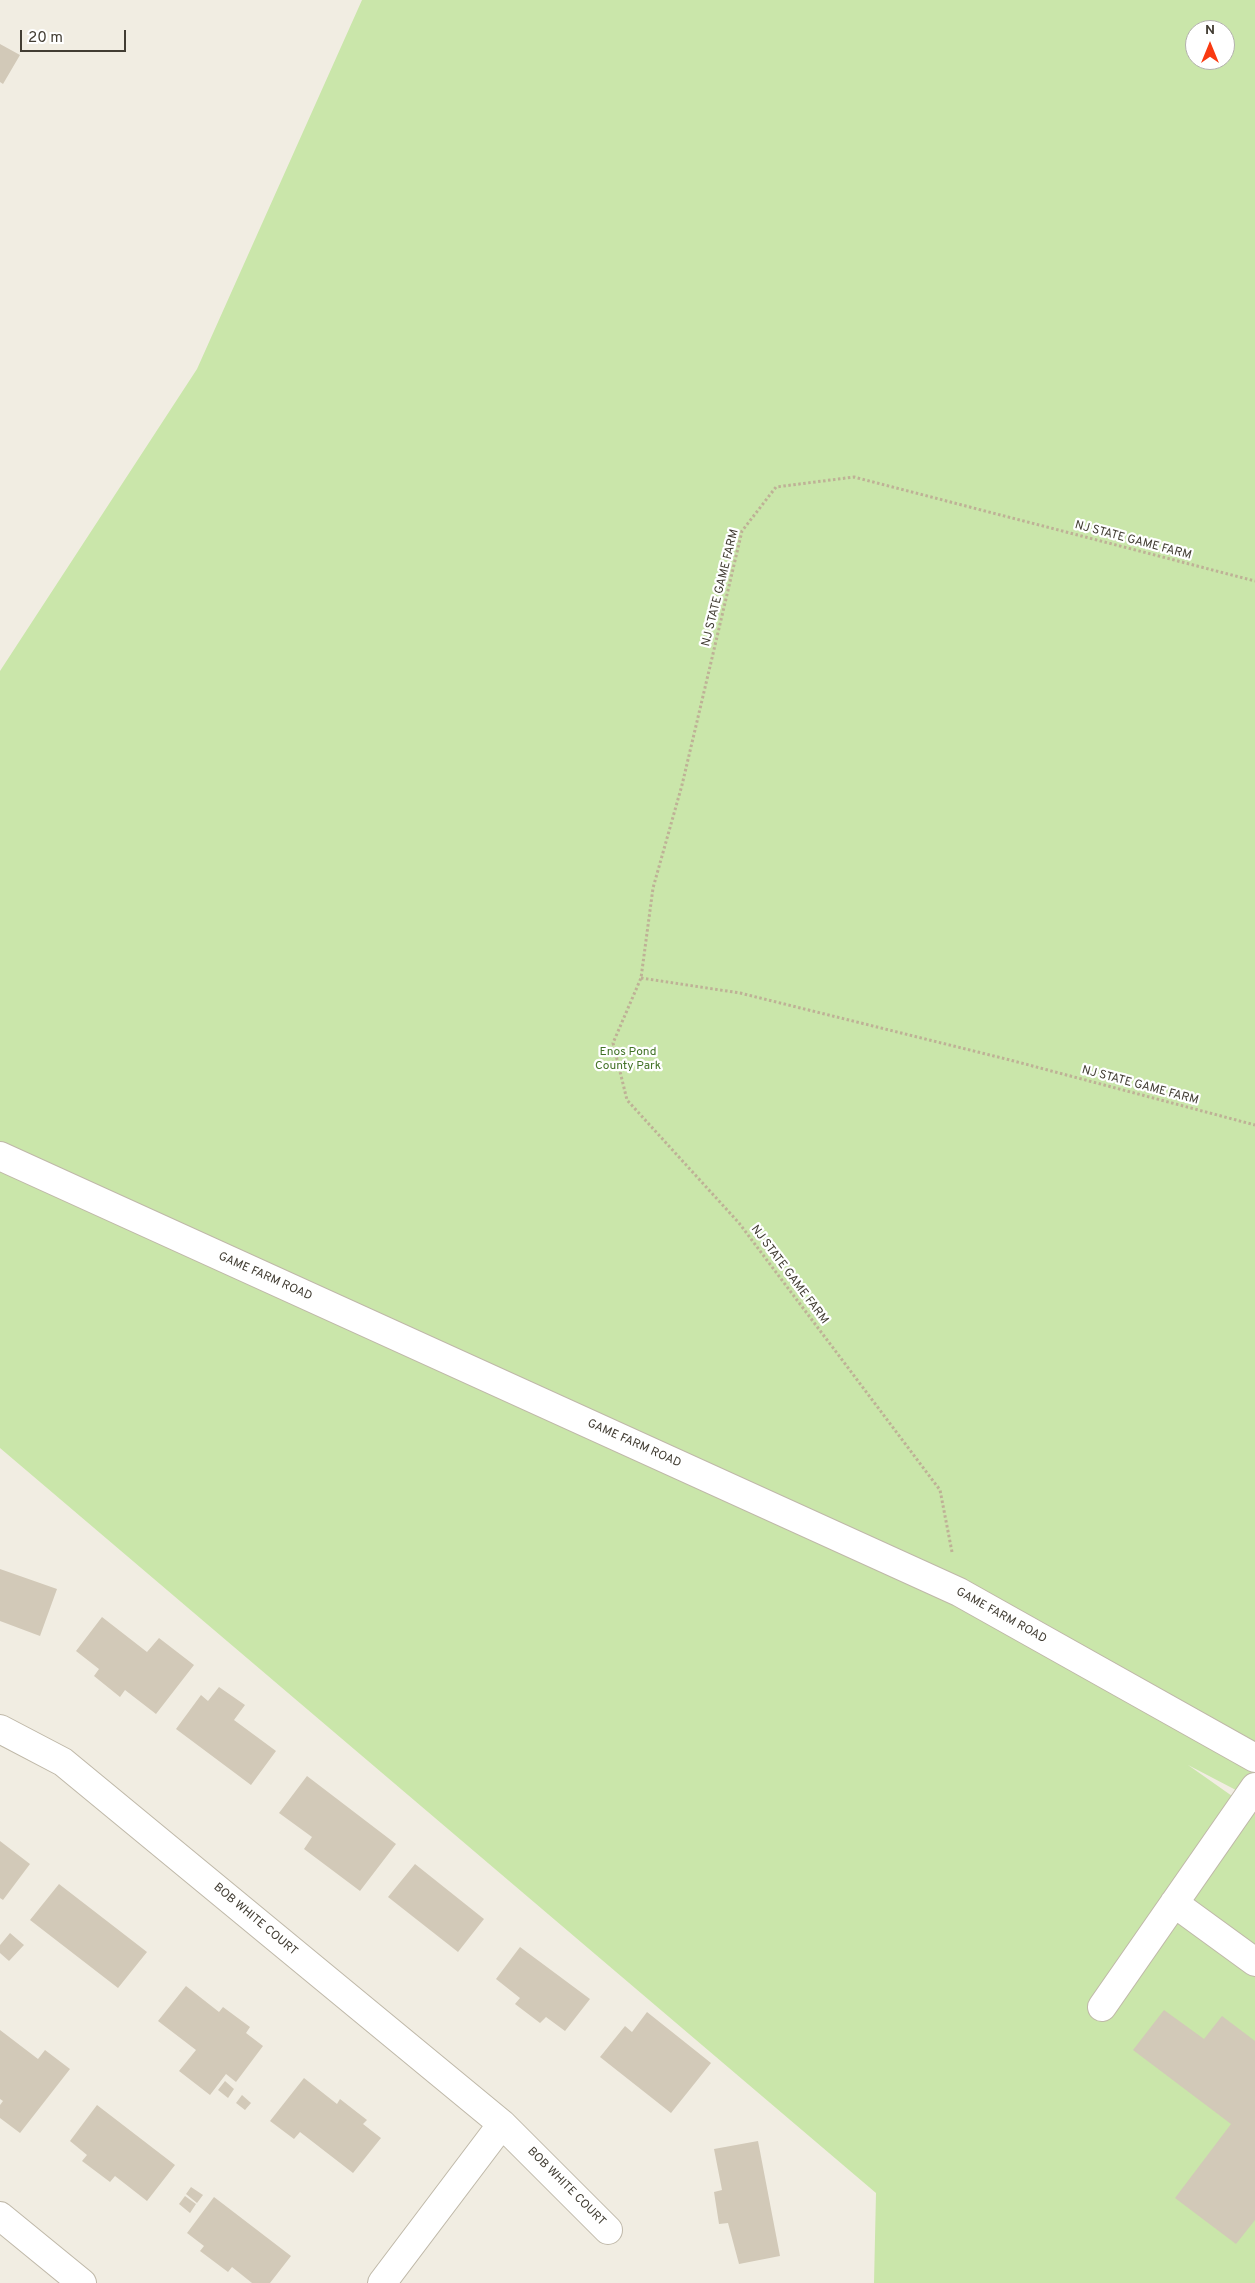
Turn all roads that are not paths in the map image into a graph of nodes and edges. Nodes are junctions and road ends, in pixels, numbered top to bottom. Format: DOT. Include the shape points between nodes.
graph roads {
  1 [pos="0,1156"];
  2 [pos="0,1729"];
  3 [pos="1255,1758"];
  4 [pos="1255,1787"];
  5 [pos="1174,1903"];
  6 [pos="1255,1962"];
  7 [pos="1102,2007"];
  8 [pos="502,2124"];
  9 [pos="0,2216"];
  10 [pos="608,2230"];
  11 [pos="82,2283"];
  12 [pos="382,2283"];
  1 -- 3 [label="street, GAME FARM ROAD" via="959,1592"];
  2 -- 8 [label="street, BOB WHITE COURT" via="63,1762"];
  4 -- 5 [label="street"];
  5 -- 6 [label="street"];
  5 -- 7 [label="street"];
  8 -- 10 [label="street, BOB WHITE COURT"];
  8 -- 12 [label="street"];
  9 -- 11 [label="street"];
}
